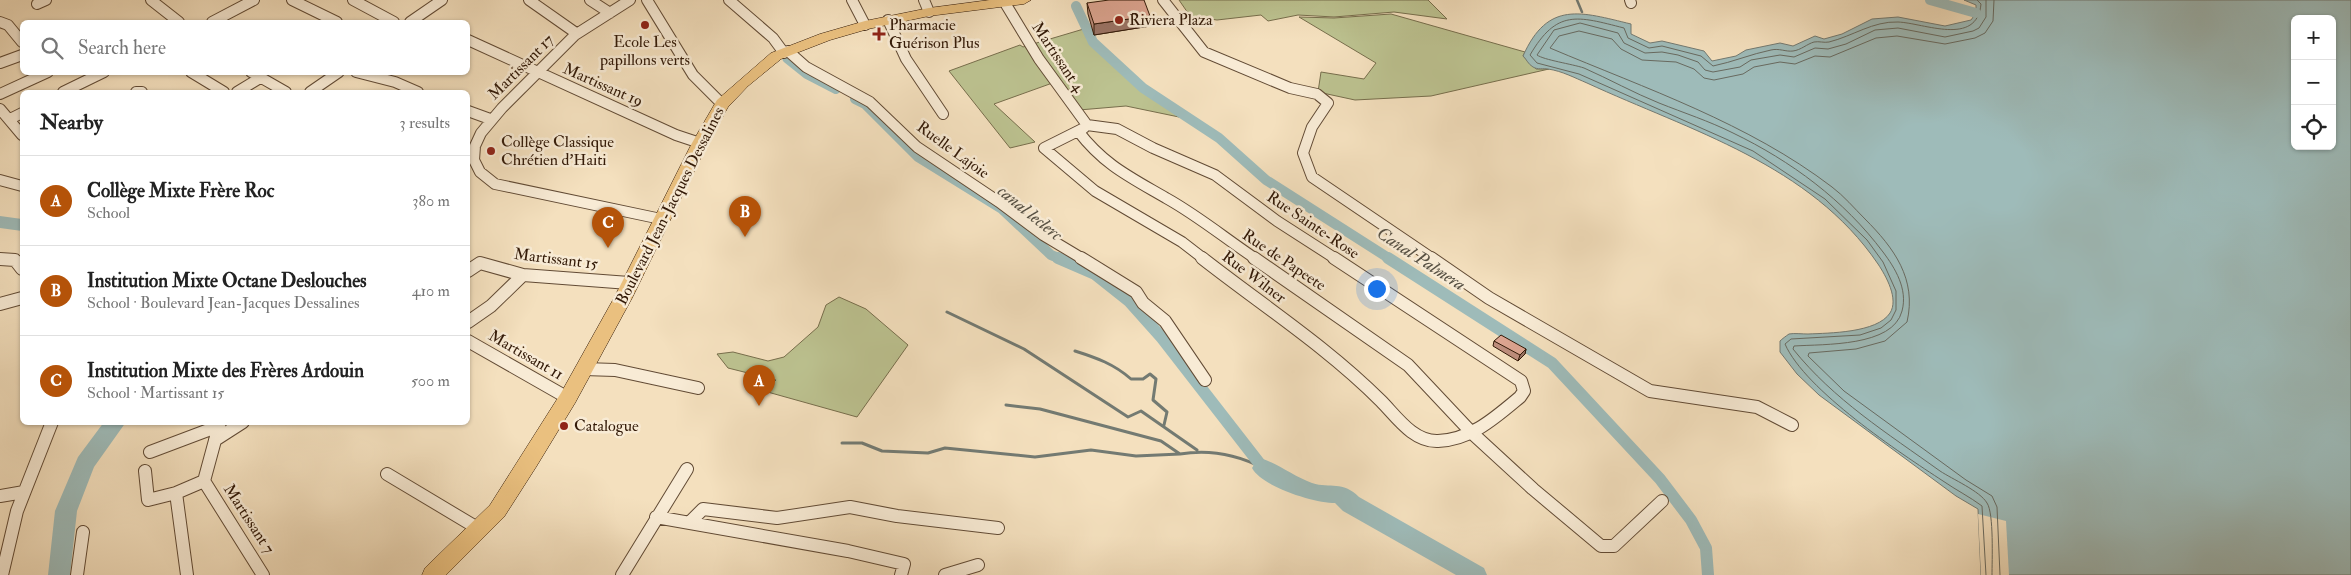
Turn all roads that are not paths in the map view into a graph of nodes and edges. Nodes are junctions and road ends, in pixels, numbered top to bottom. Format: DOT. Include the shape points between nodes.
graph roads {
  1 [pos="151,0"];
  2 [pos="254,0"];
  3 [pos="292,0"];
  4 [pos="353,0"];
  5 [pos="442,0"];
  6 [pos="529,0"];
  7 [pos="590,0"];
  8 [pos="630,0"];
  9 [pos="647,0"];
  10 [pos="729,0"];
  11 [pos="852,0"];
  12 [pos="1024,0"];
  13 [pos="1163,0"];
  14 [pos="1005,3"];
  15 [pos="926,6"];
  16 [pos="610,13"];
  17 [pos="176,20"];
  18 [pos="216,20"];
  19 [pos="333,20"];
  20 [pos="390,20"];
  21 [pos="413,20"];
  22 [pos="888,20"];
  23 [pos="0,22"];
  24 [pos="865,26"];
  25 [pos="576,33"];
  26 [pos="20,40"];
  27 [pos="470,41"];
  28 [pos="786,52"];
  29 [pos="20,56"];
  30 [pos="0,63"];
  31 [pos="539,73"];
  32 [pos="41,75"];
  33 [pos="98,75"];
  34 [pos="195,75"];
  35 [pos="256,75"];
  36 [pos="334,75"];
  37 [pos="368,75"];
  38 [pos="67,90"];
  39 [pos="221,90"];
  40 [pos="239,90"];
  41 [pos="282,90"];
  42 [pos="313,90"];
  43 [pos="413,90"];
  44 [pos="0,94"];
  45 [pos="722,104"];
  46 [pos="0,109"];
  47 [pos="470,112"];
  48 [pos="20,114"];
  49 [pos="943,114"];
  50 [pos="490,119"];
  51 [pos="10,120"];
  52 [pos="1082,128"];
  53 [pos="20,132"];
  54 [pos="700,142"];
  55 [pos="471,146"];
  56 [pos="0,180"];
  57 [pos="20,185"];
  58 [pos="661,219"];
  59 [pos="0,259"];
  60 [pos="480,262"];
  61 [pos="20,266"];
  62 [pos="470,270"];
  63 [pos="523,275"];
  64 [pos="629,284"];
  65 [pos="20,299"];
  66 [pos="0,304"];
  67 [pos="470,321"];
  68 [pos="470,342"];
  69 [pos="584,369"];
  70 [pos="1205,380"];
  71 [pos="698,388"];
  72 [pos="568,398"];
  73 [pos="51,425"];
  74 [pos="217,425"];
  75 [pos="219,425"];
  76 [pos="238,425"];
  77 [pos="1792,425"];
  78 [pos="1472,433"];
  79 [pos="215,440"];
  80 [pos="150,452"];
  81 [pos="687,469"];
  82 [pos="145,471"];
  83 [pos="388,474"];
  84 [pos="204,481"];
  85 [pos="24,492"];
  86 [pos="176,493"];
  87 [pos="0,496"];
  88 [pos="1662,501"];
  89 [pos="656,517"];
  90 [pos="689,523"];
  91 [pos="998,528"];
  92 [pos="479,529"];
  93 [pos="83,532"];
  94 [pos="978,565"];
  95 [pos="2,575"];
  96 [pos="77,575"];
  97 [pos="187,575"];
  98 [pos="263,575"];
  99 [pos="432,575"];
  100 [pos="622,575"];
  101 [pos="901,575"];
  102 [pos="945,575"];
  1 -- 17 [label="street"];
  2 -- 18 [label="street"];
  3 -- 19 [label="street"];
  4 -- 20 [label="street"];
  5 -- 21 [label="street"];
  6 -- 25 [label="street"];
  7 -- 16 [label="street"];
  8 -- 16 [label="street, Martissant 17"];
  9 -- 45 [label="street" via="693,75"];
  10 -- 28 [label="street, Ruelle Lajoie"];
  11 -- 24 [label="street"];
  12 -- 14 [label="main road, Boulevard Jean-Jacques Dessalines"];
  13 -- 77 [label="street" via="1204,52 1290,88 1317,94 1328,104 1312,127 1303,153 1312,177 1489,298 1650,391 1757,407"];
  14 -- 15 [label="main road, Boulevard Jean-Jacques Dessalines"];
  14 -- 52 [label="street, Martissant 4"];
  15 -- 22 [label="main road, Boulevard Jean-Jacques Dessalines"];
  16 -- 25 [label="street, Martissant 17"];
  22 -- 24 [label="main road, Boulevard Jean-Jacques Dessalines"];
  22 -- 49 [label="street" via="906,59"];
  23 -- 26 [label="street"];
  24 -- 28 [label="main road, Boulevard Jean-Jacques Dessalines"];
  25 -- 31 [label="street, Martissant 17"];
  27 -- 31 [label="street, Martissant 19"];
  28 -- 45 [label="main road, Boulevard Jean-Jacques Dessalines" via="764,64"];
  28 -- 70 [label="street, Ruelle Lajoie" via="806,68 870,102 917,147 1043,235 1136,292 1143,303 1165,321"];
  29 -- 30 [label="street"];
  31 -- 50 [label="street, Martissant 17"];
  31 -- 54 [label="street, Martissant 19" via="676,136"];
  32 -- 44 [label="street"];
  33 -- 38 [label="street"];
  34 -- 39 [label="street"];
  35 -- 40 [label="street"];
  35 -- 41 [label="street"];
  36 -- 42 [label="street"];
  37 -- 43 [label="street"];
  45 -- 54 [label="main road, Boulevard Jean-Jacques Dessalines"];
  46 -- 51 [label="street"];
  47 -- 50 [label="street"];
  48 -- 51 [label="street"];
  50 -- 55 [label="street, Martissant 17"];
  51 -- 53 [label="street"];
  52 -- 78 [label="street, Rue de Papeete" via="1093,152 1108,164 1167,198 1408,365"];
  52 -- 78 [label="street, Rue Wilner" via="1044,148 1095,191 1182,242 1297,329 1369,389 1415,435 1437,441"];
  52 -- 78 [label="street, Rue Sainte-Rose" via="1117,129 1214,175 1277,221 1520,381 1524,391 1520,397"];
  54 -- 58 [label="main road, Boulevard Jean-Jacques Dessalines"];
  55 -- 58 [label="street, Martissant 17" via="477,169 495,184"];
  56 -- 57 [label="street"];
  58 -- 64 [label="main road, Boulevard Jean-Jacques Dessalines"];
  59 -- 61 [label="street" via="15,260"];
  60 -- 62 [label="street"];
  60 -- 63 [label="street, Martissant 15"];
  63 -- 64 [label="street, Martissant 15"];
  63 -- 67 [label="street" via="491,306"];
  64 -- 69 [label="main road, Boulevard Jean-Jacques Dessalines"];
  65 -- 66 [label="street"];
  68 -- 72 [label="street, Martissant 11"];
  69 -- 71 [label="street" via="615,370"];
  69 -- 72 [label="main road, Boulevard Jean-Jacques Dessalines"];
  72 -- 92 [label="main road, Boulevard Jean-Jacques Dessalines" via="496,511"];
  73 -- 85 [label="street"];
  74 -- 80 [label="street"];
  75 -- 79 [label="street"];
  76 -- 79 [label="street"];
  78 -- 88 [label="street, Rue de Papeete" via="1601,546 1614,546"];
  79 -- 84 [label="street"];
  81 -- 89 [label="street"];
  82 -- 86 [label="street" via="148,500"];
  83 -- 92 [label="street"];
  84 -- 86 [label="street"];
  84 -- 98 [label="street, Martissant 7"];
  85 -- 87 [label="street"];
  85 -- 95 [label="street" via="6,548"];
  86 -- 97 [label="street"];
  89 -- 90 [label="street"];
  89 -- 100 [label="street"];
  90 -- 91 [label="street" via="703,509 777,518 850,507"];
  90 -- 101 [label="street" via="904,564"];
  92 -- 99 [label="main road, Boulevard Jean-Jacques Dessalines"];
  93 -- 96 [label="street"];
  94 -- 102 [label="street"];
}
